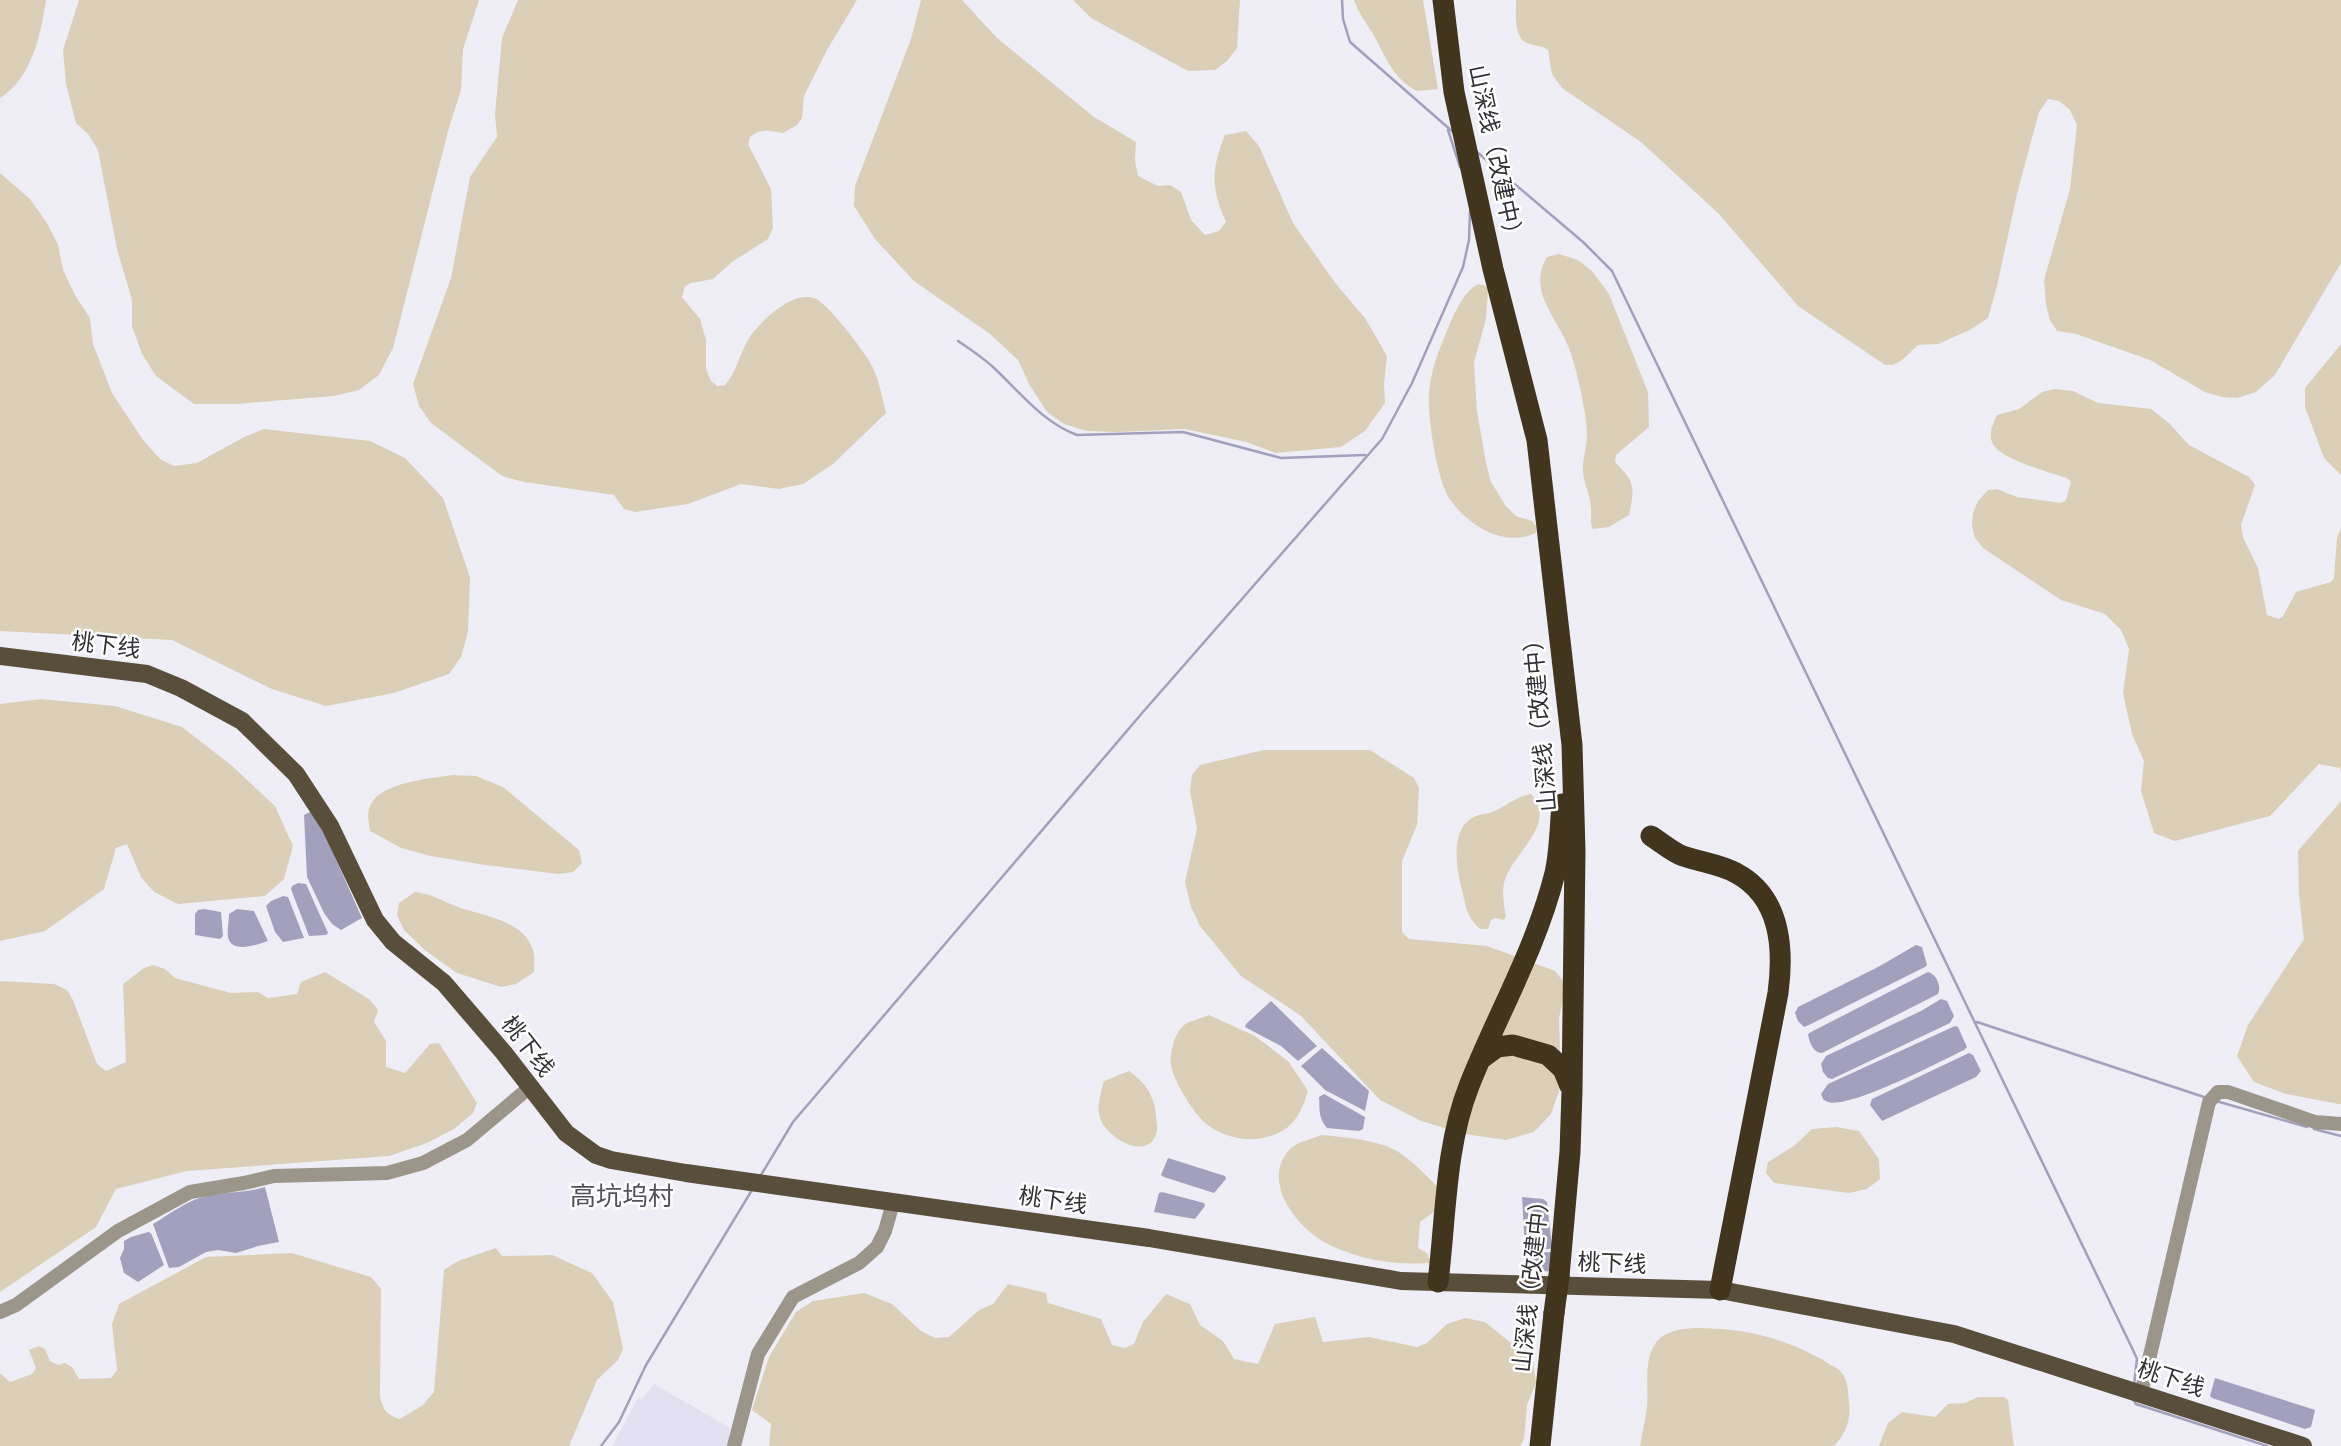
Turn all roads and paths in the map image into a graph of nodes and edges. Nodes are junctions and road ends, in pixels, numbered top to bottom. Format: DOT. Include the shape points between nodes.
graph roads {
  1 [pos="1443,0"];
  2 [pos="0,656"];
  3 [pos="1563,661"];
  4 [pos="1651,836"];
  5 [pos="1482,1058"];
  6 [pos="530,1087"];
  7 [pos="1572,1091"];
  8 [pos="2341,1124"];
  9 [pos="893,1203"];
  10 [pos="1438,1282"];
  11 [pos="1720,1290"];
  12 [pos="0,1312"];
  13 [pos="2141,1394"];
  14 [pos="734,1446"];
  15 [pos="1540,1446"];
  16 [pos="2303,1446"];
  1 -- 3 [label="highway, 山深线（改建中）" via="1454,92 1493,269 1538,440"];
  2 -- 6 [label="main road, 桃下线" via="147,674 242,721 296,774 330,826 366,905 393,942 443,982"];
  3 -- 5 [label="highway" via="1563,791 1556,869 1536,934"];
  3 -- 7 [label="highway, 山深线（改建中）" via="1572,745 1575,851"];
  4 -- 11 [label="highway" via="1680,855 1735,872 1757,889 1772,910 1779,932 1782,963 1778,993"];
  5 -- 7 [label="highway" via="1513,1045 1548,1055 1563,1069"];
  5 -- 10 [label="highway" via="1459,1116"];
  6 -- 9 [label="main road, 桃下线" via="566,1133 611,1160"];
  6 -- 12 [label="street" via="467,1140 423,1163 387,1173 274,1176 190,1192 118,1231"];
  7 -- 15 [label="highway, 山深线（改建中）, bridge" via="1564,1233"];
  8 -- 13 [label="street" via="2315,1122 2228,1092 2212,1096"];
  9 -- 10 [label="main road, 桃下线"];
  9 -- 14 [label="street" via="877,1247 859,1263 793,1297 758,1354"];
  10 -- 11 [label="main road, 桃下线"];
  11 -- 13 [label="main road, 桃下线" via="1954,1334"];
  13 -- 16 [label="main road, 桃下线"];
}
